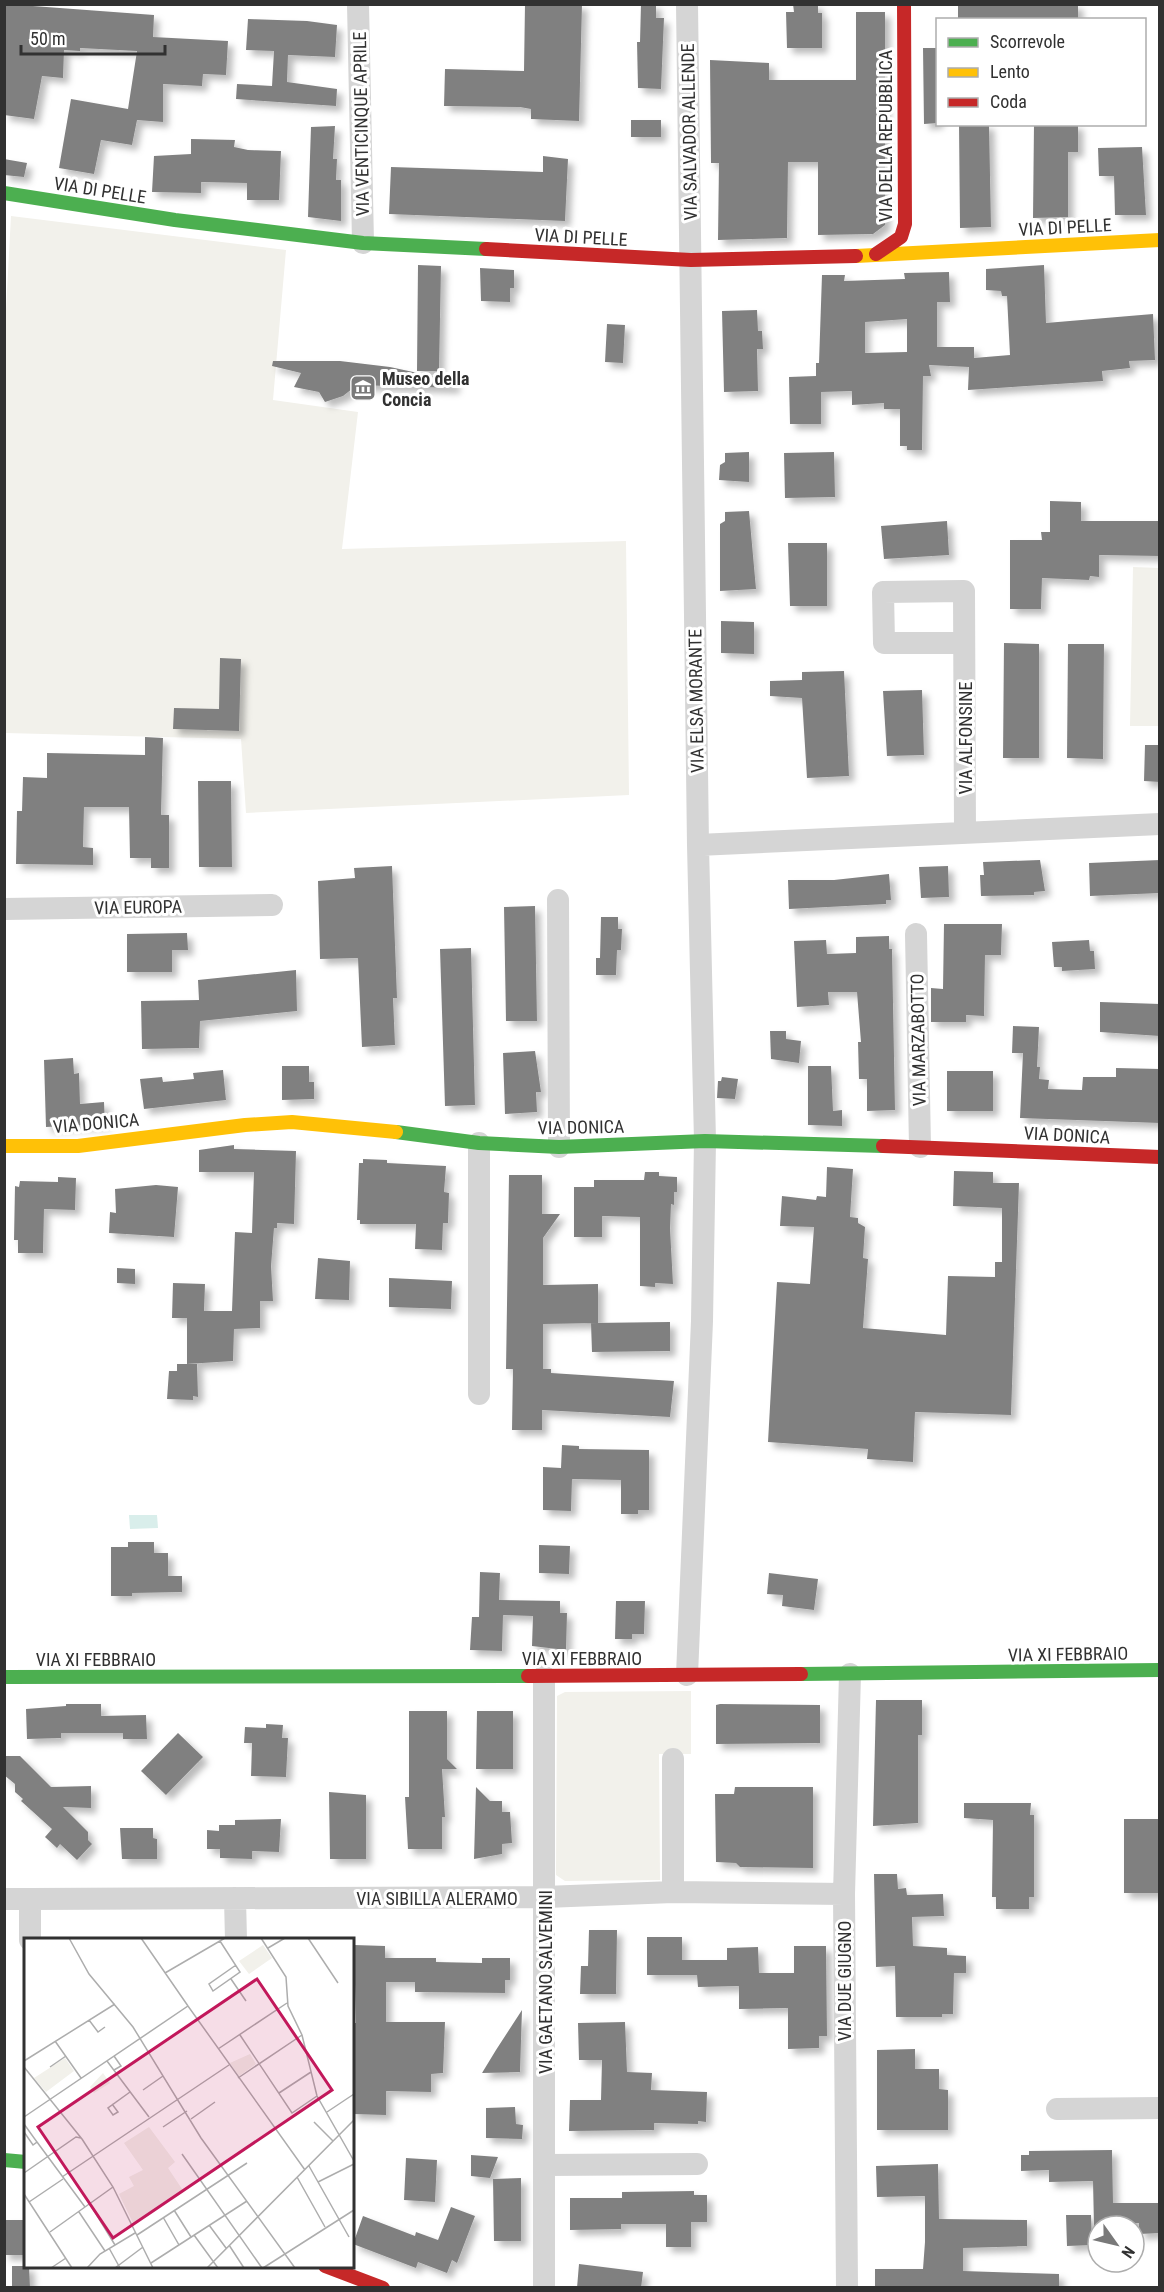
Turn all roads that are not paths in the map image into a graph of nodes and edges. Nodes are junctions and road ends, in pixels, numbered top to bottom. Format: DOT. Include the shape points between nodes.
graph roads {
  1 [pos="358,4"];
  2 [pos="687,4"];
  3 [pos="903,4"];
  4 [pos="4,193"];
  5 [pos="1160,240"];
  6 [pos="363,243"];
  7 [pos="871,254"];
  8 [pos="691,260"];
  9 [pos="964,643"];
  10 [pos="1160,824"];
  11 [pos="965,833"];
  12 [pos="698,845"];
  13 [pos="558,900"];
  14 [pos="272,905"];
  15 [pos="4,909"];
  16 [pos="916,934"];
  17 [pos="705,1141"];
  18 [pos="479,1143"];
  19 [pos="4,1146"];
  20 [pos="559,1147"];
  21 [pos="920,1147"];
  22 [pos="1160,1157"];
  23 [pos="479,1394"];
  24 [pos="1160,1670"];
  25 [pos="850,1674"];
  26 [pos="687,1675"];
  27 [pos="544,1676"];
  28 [pos="4,1677"];
  29 [pos="673,1759"];
  30 [pos="673,1892"];
  31 [pos="844,1894"];
  32 [pos="545,1897"];
  33 [pos="235,1898"];
  34 [pos="4,1899"];
  35 [pos="30,1899"];
  36 [pos="30,1938"];
  37 [pos="236,1938"];
  38 [pos="1160,2108"];
  39 [pos="1057,2109"];
  40 [pos="4,2160"];
  41 [pos="24,2162"];
  42 [pos="697,2164"];
  43 [pos="546,2165"];
  44 [pos="330,2268"];
  45 [pos="383,2288"];
  46 [pos="544,2288"];
  47 [pos="847,2288"];
  1 -- 6 [label="street, VIA VENTICINQUE APRILE"];
  2 -- 8 [label="street, VIA SALVADOR ALLENDE"];
  3 -- 7 [label="main road, VIA DELLA REPUBBLICA" via="905,224 901,237"];
  4 -- 6 [label="main road, VIA DI PELLE" via="175,220"];
  5 -- 7 [label="main road, VIA DI PELLE"];
  6 -- 8 [label="main road, VIA DI PELLE"];
  7 -- 8 [label="main road, VIA DI PELLE"];
  8 -- 12 [label="street, VIA ELSA MORANTE"];
  9 -- 11 [label="street, VIA ALFONSINE"];
  10 -- 11 [label="street"];
  11 -- 12 [label="street"];
  12 -- 17 [label="street, VIA ELSA MORANTE"];
  13 -- 20 [label="street"];
  14 -- 15 [label="street, VIA EUROPA"];
  16 -- 21 [label="street, VIA MARZABOTTO"];
  17 -- 20 [label="main road, VIA DONICA"];
  17 -- 21 [label="main road, VIA DONICA"];
  17 -- 26 [label="street, VIA ELSA MORANTE" via="702,1321"];
  18 -- 19 [label="main road, VIA DONICA" via="292,1122 78,1146"];
  18 -- 20 [label="main road, VIA DONICA"];
  18 -- 23 [label="street"];
  21 -- 22 [label="main road, VIA DONICA"];
  24 -- 25 [label="main road, VIA XI FEBBRAIO"];
  25 -- 26 [label="main road, VIA XI FEBBRAIO"];
  25 -- 31 [label="street, VIA DUE GIUGNO"];
  26 -- 27 [label="main road, VIA XI FEBBRAIO"];
  27 -- 28 [label="main road, VIA XI FEBBRAIO"];
  27 -- 32 [label="street, VIA GAETANO SALVEMINI"];
  29 -- 30 [label="street"];
  30 -- 31 [label="street, VIA SIBILLA ALERAMO"];
  30 -- 32 [label="street, VIA SIBILLA ALERAMO"];
  31 -- 47 [label="street, VIA DUE GIUGNO"];
  32 -- 33 [label="street, VIA SIBILLA ALERAMO"];
  32 -- 43 [label="street, VIA GAETANO SALVEMINI"];
  33 -- 35 [label="street, VIA SIBILLA ALERAMO"];
  33 -- 37 [label="street"];
  34 -- 35 [label="street, VIA SIBILLA ALERAMO"];
  35 -- 36 [label="street"];
  38 -- 39 [label="street"];
  40 -- 41 [label="main road"];
  42 -- 43 [label="street"];
  43 -- 46 [label="street, VIA GAETANO SALVEMINI"];
  44 -- 45 [label="main road"];
}
